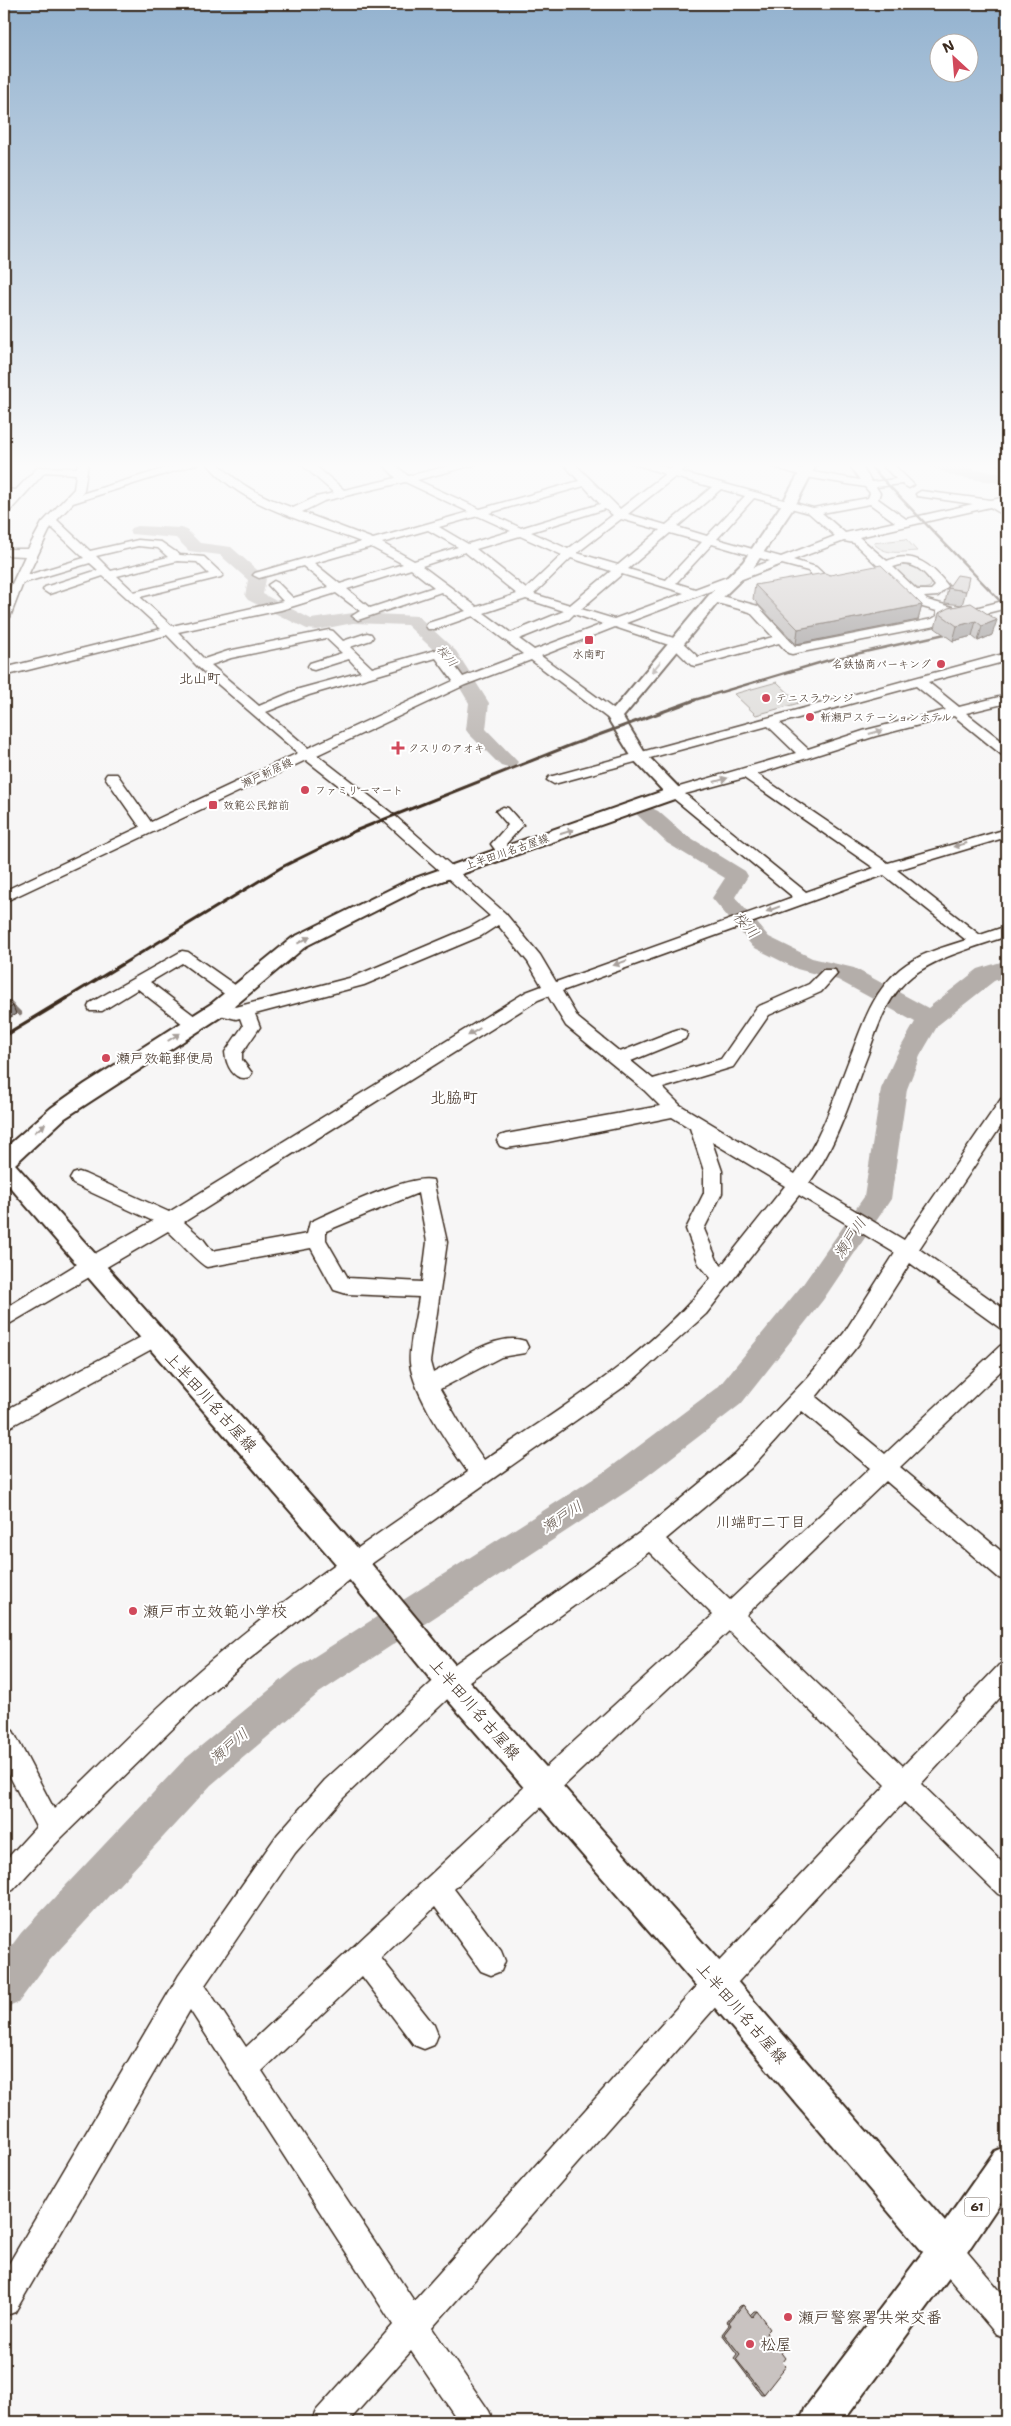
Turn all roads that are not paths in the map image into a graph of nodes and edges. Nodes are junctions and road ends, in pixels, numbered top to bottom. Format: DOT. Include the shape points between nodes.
graph roads {
  1 [pos="21,576"];
  2 [pos="33,576"];
  3 [pos="98,576"];
  4 [pos="109,576"];
  5 [pos="212,576"];
  6 [pos="324,576"];
  7 [pos="377,576"];
  8 [pos="427,576"];
  9 [pos="503,576"];
  10 [pos="546,576"];
  11 [pos="611,576"];
  12 [pos="641,576"];
  13 [pos="676,576"];
  14 [pos="740,576"];
  15 [pos="820,576"];
  16 [pos="858,576"];
  17 [pos="895,576"];
  18 [pos="933,576"];
  19 [pos="735,578"];
  20 [pos="19,581"];
  21 [pos="669,584"];
  22 [pos="274,585"];
  23 [pos="339,588"];
  24 [pos="442,588"];
  25 [pos="48,590"];
  26 [pos="695,593"];
  27 [pos="913,594"];
  28 [pos="526,595"];
  29 [pos="7,596"];
  30 [pos="131,596"];
  31 [pos="714,598"];
  32 [pos="291,603"];
  33 [pos="1007,604"];
  34 [pos="945,609"];
  35 [pos="571,611"];
  36 [pos="961,611"];
  37 [pos="476,612"];
  38 [pos="4,617"];
  39 [pos="615,624"];
  40 [pos="432,626"];
  41 [pos="170,631"];
  42 [pos="367,637"];
  43 [pos="509,638"];
  44 [pos="780,639"];
  45 [pos="676,643"];
  46 [pos="346,650"];
  47 [pos="531,654"];
  48 [pos="1007,657"];
  49 [pos="202,664"];
  50 [pos="314,666"];
  51 [pos="4,672"];
  52 [pos="370,674"];
  53 [pos="918,681"];
  54 [pos="460,682"];
  55 [pos="1007,699"];
  56 [pos="257,711"];
  57 [pos="955,712"];
  58 [pos="615,717"];
  59 [pos="770,720"];
  60 [pos="1007,752"];
  61 [pos="804,753"];
  62 [pos="308,754"];
  63 [pos="639,756"];
  64 [pos="746,773"];
  65 [pos="112,777"];
  66 [pos="554,780"];
  67 [pos="674,794"];
  68 [pos="502,811"];
  69 [pos="148,829"];
  70 [pos="1007,833"];
  71 [pos="504,852"];
  72 [pos="886,869"];
  73 [pos="451,871"];
  74 [pos="4,897"];
  75 [pos="803,898"];
  76 [pos="500,917"];
  77 [pos="1007,932"];
  78 [pos="976,940"];
  79 [pos="828,974"];
  80 [pos="139,982"];
  81 [pos="550,987"];
  82 [pos="888,990"];
  83 [pos="236,994"];
  84 [pos="96,1007"];
  85 [pos="218,1009"];
  86 [pos="246,1011"];
  87 [pos="194,1024"];
  88 [pos="679,1035"];
  89 [pos="617,1060"];
  90 [pos="243,1073"];
  91 [pos="650,1086"];
  92 [pos="1007,1104"];
  93 [pos="674,1110"];
  94 [pos="697,1123"];
  95 [pos="506,1141"];
  96 [pos="4,1161"];
  97 [pos="4,1166"];
  98 [pos="80,1179"];
  99 [pos="797,1184"];
  100 [pos="170,1221"];
  101 [pos="316,1240"];
  102 [pos="901,1247"];
  103 [pos="89,1266"];
  104 [pos="723,1278"];
  105 [pos="431,1290"];
  106 [pos="4,1319"];
  107 [pos="1007,1322"];
  108 [pos="154,1338"];
  109 [pos="518,1347"];
  110 [pos="1007,1352"];
  111 [pos="428,1386"];
  112 [pos="802,1398"];
  113 [pos="4,1421"];
  114 [pos="885,1466"];
  115 [pos="482,1474"];
  116 [pos="650,1538"];
  117 [pos="353,1563"];
  118 [pos="1007,1570"];
  119 [pos="730,1615"];
  120 [pos="1007,1672"];
  121 [pos="450,1680"];
  122 [pos="4,1740"];
  123 [pos="904,1786"];
  124 [pos="543,1787"];
  125 [pos="52,1829"];
  126 [pos="4,1881"];
  127 [pos="1007,1885"];
  128 [pos="437,1887"];
  129 [pos="363,1956"];
  130 [pos="490,1962"];
  131 [pos="717,1984"];
  132 [pos="189,1985"];
  133 [pos="424,2035"];
  134 [pos="245,2068"];
  135 [pos="1007,2163"];
  136 [pos="946,2251"];
  137 [pos="4,2301"];
  138 [pos="1007,2323"];
  139 [pos="412,2326"];
  140 [pos="327,2422"];
  141 [pos="478,2422"];
  142 [pos="819,2422"];
  1 -- 20 [label="street"];
  2 -- 20 [label="street"];
  3 -- 25 [label="street"];
  4 -- 30 [label="street"];
  5 -- 30 [label="street"];
  6 -- 23 [label="street"];
  7 -- 23 [label="street"];
  8 -- 24 [label="street"];
  9 -- 28 [label="street"];
  10 -- 28 [label="street"];
  11 -- 35 [label="street"];
  12 -- 21 [label="street"];
  13 -- 21 [label="street"];
  14 -- 19 [label="street"];
  15 -- 16 [label="street" via="827,584"];
  17 -- 27 [label="street"];
  18 -- 27 [label="street" via="942,586 934,593"];
  19 -- 26 [label="street, 瀬戸新居線"];
  19 -- 31 [label="main road"];
  20 -- 29 [label="street"];
  21 -- 26 [label="street"];
  22 -- 32 [label="street"];
  23 -- 24 [label="street" via="363,614"];
  23 -- 32 [label="street"];
  24 -- 37 [label="street"];
  26 -- 39 [label="street, 瀬戸新居線"];
  27 -- 34 [label="street" via="923,603"];
  28 -- 35 [label="street"];
  28 -- 37 [label="street"];
  29 -- 38 [label="street"];
  30 -- 41 [label="street"];
  31 -- 44 [label="street" via="754,609"];
  31 -- 45 [label="main road"];
  32 -- 41 [label="street"];
  33 -- 36 [label="street"];
  34 -- 44 [label="street" via="943,617 936,622 792,650"];
  35 -- 39 [label="street"];
  35 -- 43 [label="street" via="555,621"];
  37 -- 40 [label="street"];
  37 -- 43 [label="street"];
  39 -- 45 [label="street"];
  39 -- 47 [label="street, 瀬戸新居線"];
  41 -- 49 [label="street"];
  41 -- 51 [label="street"];
  42 -- 46 [label="street"];
  43 -- 47 [label="street"];
  44 -- 45 [label="street" via="695,662"];
  45 -- 58 [label="main road, one-way"];
  46 -- 49 [label="street" via="329,634 228,654"];
  46 -- 50 [label="street"];
  46 -- 52 [label="street"];
  47 -- 54 [label="street, 瀬戸新居線"];
  47 -- 58 [label="street"];
  48 -- 53 [label="street"];
  49 -- 56 [label="street"];
  52 -- 54 [label="street" via="439,653"];
  52 -- 56 [label="street" via="304,692"];
  53 -- 57 [label="street"];
  53 -- 59 [label="street"];
  54 -- 62 [label="street, 瀬戸新居線"];
  55 -- 57 [label="street"];
  56 -- 62 [label="street"];
  57 -- 60 [label="street"];
  61 -- 57 [label="street, one-way"];
  58 -- 63 [label="main road"];
  59 -- 61 [label="street"];
  59 -- 63 [label="street"];
  61 -- 64 [label="street"];
  62 -- 69 [label="street, 瀬戸新居線"];
  62 -- 73 [label="street"];
  63 -- 66 [label="street"];
  63 -- 67 [label="main road"];
  67 -- 64 [label="street, one-way"];
  64 -- 72 [label="street"];
  65 -- 69 [label="street"];
  71 -- 67 [label="main road, 上半田川名古屋線, one-way"];
  67 -- 75 [label="street"];
  68 -- 71 [label="street" via="516,825 498,844"];
  69 -- 74 [label="street, 瀬戸新居線"];
  70 -- 72 [label="street, one-way"];
  71 -- 73 [label="main road, 上半田川名古屋線"];
  72 -- 75 [label="street"];
  72 -- 78 [label="street"];
  73 -- 76 [label="street"];
  83 -- 73 [label="main road, 上半田川名古屋線, one-way" via="298,942 413,885"];
  75 -- 81 [label="street, one-way"];
  76 -- 81 [label="street" via="534,959"];
  76 -- 86 [label="street" via="475,932 358,981"];
  77 -- 78 [label="street"];
  78 -- 82 [label="street" via="907,972"];
  79 -- 91 [label="street" via="815,988 763,1011 727,1063"];
  80 -- 83 [label="street" via="182,956"];
  80 -- 84 [label="street"];
  80 -- 87 [label="street"];
  81 -- 89 [label="street" via="572,1022"];
  81 -- 100 [label="street, one-way"];
  82 -- 99 [label="street" via="875,1013 813,1164"];
  83 -- 85 [label="main road, 上半田川名古屋線"];
  85 -- 86 [label="street" via="236,1013"];
  85 -- 87 [label="main road, 上半田川名古屋線"];
  86 -- 90 [label="street" via="252,1027 233,1052 234,1061"];
  96 -- 87 [label="main road, 上半田川名古屋線, one-way" via="58,1113"];
  88 -- 89 [label="street"];
  89 -- 91 [label="street"];
  91 -- 93 [label="street"];
  92 -- 102 [label="street"];
  93 -- 94 [label="street"];
  93 -- 95 [label="street"];
  94 -- 99 [label="street"];
  94 -- 104 [label="street" via="713,1170 713,1193 695,1229 709,1264"];
  97 -- 103 [label="main road, 上半田川名古屋線"];
  98 -- 100 [label="street"];
  99 -- 102 [label="street"];
  99 -- 104 [label="street"];
  100 -- 101 [label="street" via="196,1244 207,1259"];
  100 -- 103 [label="street"];
  101 -- 105 [label="street" via="341,1284"];
  101 -- 105 [label="street" via="317,1227 408,1188 426,1185 437,1242"];
  102 -- 107 [label="street"];
  102 -- 112 [label="street" via="851,1339"];
  103 -- 106 [label="street"];
  103 -- 108 [label="main road, 上半田川名古屋線"];
  104 -- 115 [label="street" via="699,1308 625,1375"];
  105 -- 111 [label="street" via="420,1362"];
  108 -- 113 [label="street"];
  108 -- 117 [label="main road, 上半田川名古屋線"];
  109 -- 111 [label="street" via="498,1348"];
  110 -- 114 [label="street"];
  111 -- 115 [label="street" via="460,1444"];
  112 -- 114 [label="street"];
  112 -- 116 [label="street" via="743,1461"];
  114 -- 118 [label="street"];
  114 -- 119 [label="street"];
  115 -- 117 [label="street"];
  116 -- 119 [label="street"];
  116 -- 121 [label="street"];
  117 -- 121 [label="main road, 上半田川名古屋線"];
  117 -- 125 [label="street" via="193,1692"];
  119 -- 123 [label="street"];
  119 -- 124 [label="street"];
  120 -- 123 [label="street"];
  121 -- 124 [label="main road, 上半田川名古屋線"];
  121 -- 132 [label="street" via="334,1789 286,1844"];
  122 -- 125 [label="street"];
  123 -- 127 [label="street"];
  123 -- 131 [label="street"];
  124 -- 128 [label="street"];
  124 -- 131 [label="main road, 上半田川名古屋線"];
  125 -- 126 [label="street"];
  128 -- 129 [label="street"];
  128 -- 130 [label="street"];
  129 -- 133 [label="street"];
  129 -- 134 [label="street"];
  131 -- 136 [label="main road, 上半田川名古屋線"];
  131 -- 139 [label="street"];
  132 -- 134 [label="street"];
  132 -- 137 [label="street"];
  134 -- 139 [label="street"];
  135 -- 136 [label="main road, 61"];
  136 -- 138 [label="street"];
  136 -- 142 [label="main road, 61"];
  139 -- 140 [label="street"];
  139 -- 141 [label="street"];
}
